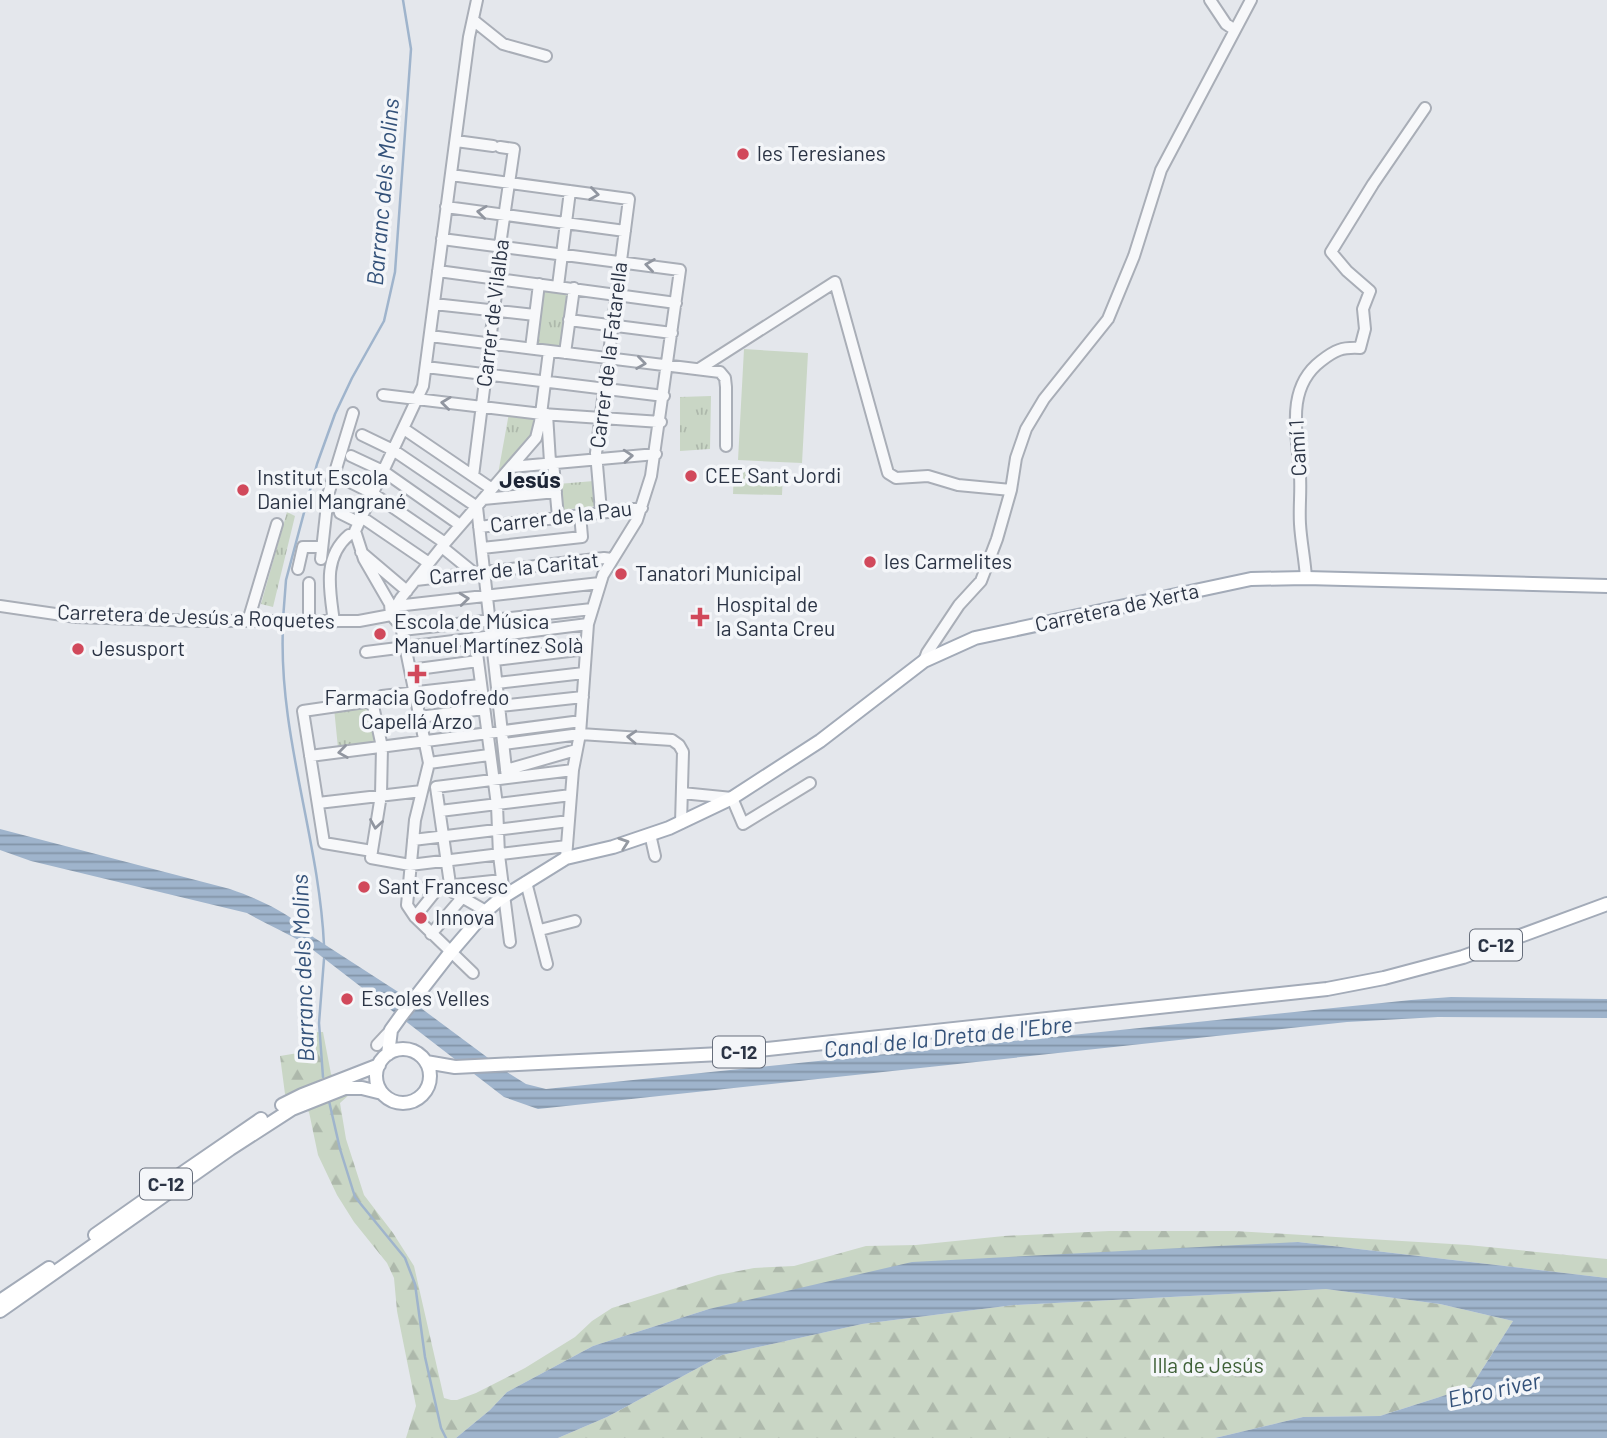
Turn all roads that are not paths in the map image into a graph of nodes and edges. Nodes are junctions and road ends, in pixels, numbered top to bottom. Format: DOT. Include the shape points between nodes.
graph roads {
  1 [pos="477,0"];
  2 [pos="1210,0"];
  3 [pos="1251,0"];
  4 [pos="473,20"];
  5 [pos="1235,30"];
  6 [pos="545,56"];
  7 [pos="1426,108"];
  8 [pos="456,141"];
  9 [pos="451,175"];
  10 [pos="511,183"];
  11 [pos="570,191"];
  12 [pos="446,207"];
  13 [pos="506,215"];
  14 [pos="566,223"];
  15 [pos="625,231"];
  16 [pos="442,239"];
  17 [pos="500,245"];
  18 [pos="562,253"];
  19 [pos="621,261"];
  20 [pos="438,271"];
  21 [pos="498,278"];
  22 [pos="539,284"];
  23 [pos="558,286"];
  24 [pos="574,288"];
  25 [pos="616,295"];
  26 [pos="676,303"];
  27 [pos="434,304"];
  28 [pos="494,311"];
  29 [pos="535,315"];
  30 [pos="569,320"];
  31 [pos="612,325"];
  32 [pos="672,333"];
  33 [pos="430,335"];
  34 [pos="489,343"];
  35 [pos="531,348"];
  36 [pos="549,351"];
  37 [pos="565,353"];
  38 [pos="608,358"];
  39 [pos="426,366"];
  40 [pos="668,366"];
  41 [pos="699,369"];
  42 [pos="486,374"];
  43 [pos="545,382"];
  44 [pos="604,389"];
  45 [pos="383,395"];
  46 [pos="664,396"];
  47 [pos="419,399"];
  48 [pos="481,407"];
  49 [pos="353,413"];
  50 [pos="544,414"];
  51 [pos="601,418"];
  52 [pos="661,422"];
  53 [pos="404,429"];
  54 [pos="362,435"];
  55 [pos="726,446"];
  56 [pos="393,450"];
  57 [pos="656,454"];
  58 [pos="351,456"];
  59 [pos="596,458"];
  60 [pos="552,462"];
  61 [pos="512,467"];
  62 [pos="383,471"];
  63 [pos="473,476"];
  64 [pos="346,480"];
  65 [pos="492,489"];
  66 [pos="1011,489"];
  67 [pos="556,492"];
  68 [pos="372,493"];
  69 [pos="480,503"];
  70 [pos="642,508"];
  71 [pos="601,512"];
  72 [pos="340,513"];
  73 [pos="580,514"];
  74 [pos="558,517"];
  75 [pos="359,519"];
  76 [pos="277,524"];
  77 [pos="460,525"];
  78 [pos="479,527"];
  79 [pos="349,535"];
  80 [pos="443,545"];
  81 [pos="482,548"];
  82 [pos="361,552"];
  83 [pos="610,561"];
  84 [pos="429,563"];
  85 [pos="298,569"];
  86 [pos="480,572"];
  87 [pos="329,574"];
  88 [pos="1306,578"];
  89 [pos="416,580"];
  90 [pos="600,583"];
  91 [pos="1607,586"];
  92 [pos="407,591"];
  93 [pos="488,596"];
  94 [pos="0,606"];
  95 [pos="592,609"];
  96 [pos="394,610"];
  97 [pos="491,620"];
  98 [pos="248,621"];
  99 [pos="309,621"];
  100 [pos="334,622"];
  101 [pos="588,624"];
  102 [pos="402,630"];
  103 [pos="492,636"];
  104 [pos="475,638"];
  105 [pos="405,647"];
  106 [pos="586,649"];
  107 [pos="366,652"];
  108 [pos="495,660"];
  109 [pos="478,661"];
  110 [pos="924,662"];
  111 [pos="410,670"];
  112 [pos="584,673"];
  113 [pos="497,683"];
  114 [pos="480,685"];
  115 [pos="415,693"];
  116 [pos="583,697"];
  117 [pos="372,701"];
  118 [pos="500,706"];
  119 [pos="484,709"];
  120 [pos="419,717"];
  121 [pos="581,721"];
  122 [pos="502,730"];
  123 [pos="487,733"];
  124 [pos="580,734"];
  125 [pos="424,740"];
  126 [pos="504,744"];
  127 [pos="382,747"];
  128 [pos="576,750"];
  129 [pos="489,755"];
  130 [pos="310,756"];
  131 [pos="429,763"];
  132 [pos="573,770"];
  133 [pos="507,774"];
  134 [pos="493,780"];
  135 [pos="810,783"];
  136 [pos="422,791"];
  137 [pos="682,793"];
  138 [pos="381,795"];
  139 [pos="571,795"];
  140 [pos="732,798"];
  141 [pos="318,803"];
  142 [pos="497,805"];
  143 [pos="440,811"];
  144 [pos="569,821"];
  145 [pos="681,823"];
  146 [pos="499,829"];
  147 [pos="650,834"];
  148 [pos="443,836"];
  149 [pos="413,840"];
  150 [pos="372,851"];
  151 [pos="567,852"];
  152 [pos="499,855"];
  153 [pos="655,856"];
  154 [pos="447,861"];
  155 [pos="410,865"];
  156 [pos="502,880"];
  157 [pos="526,882"];
  158 [pos="444,886"];
  159 [pos="408,890"];
  160 [pos="504,897"];
  161 [pos="461,899"];
  162 [pos="1607,904"];
  163 [pos="486,911"];
  164 [pos="415,917"];
  165 [pos="575,921"];
  166 [pos="540,930"];
  167 [pos="431,934"];
  168 [pos="510,942"];
  169 [pos="450,953"];
  170 [pos="547,964"];
  171 [pos="473,973"];
  172 [pos="397,1025"];
  173 [pos="384,1049"];
  174 [pos="409,1050"];
  175 [pos="426,1062"];
  176 [pos="379,1065"];
  177 [pos="456,1067"];
  178 [pos="429,1086"];
  179 [pos="382,1093"];
  180 [pos="0,1301"];
  181 [pos="0,1311"];
  1 -- 4 [label="street"];
  2 -- 5 [label="street"];
  3 -- 5 [label="street"];
  4 -- 6 [label="street" via="503,44"];
  4 -- 8 [label="street"];
  5 -- 66 [label="street" via="1161,170 1108,319 1026,429"];
  7 -- 88 [label="street, Camí 1" via="1331,252 1370,291 1363,309 1365,329 1360,348 1344,347 1324,358 1312,367 1300,388 1295,438"];
  8 -- 9 [label="street"];
  8 -- 10 [label="street, Carrer de Vilalba" via="514,149"];
  9 -- 10 [label="street"];
  9 -- 12 [label="street"];
  10 -- 11 [label="street"];
  10 -- 13 [label="street, Carrer de Vilalba"];
  11 -- 14 [label="street"];
  11 -- 15 [label="street, Carrer de la Fatarella, one-way" via="629,198"];
  13 -- 12 [label="street, one-way"];
  12 -- 16 [label="street"];
  13 -- 14 [label="street"];
  13 -- 17 [label="street, Carrer de Vilalba"];
  14 -- 15 [label="street"];
  14 -- 18 [label="street"];
  15 -- 19 [label="street, Carrer de la Fatarella"];
  16 -- 17 [label="street"];
  16 -- 20 [label="street"];
  17 -- 18 [label="street"];
  17 -- 21 [label="street, Carrer de Vilalba"];
  18 -- 19 [label="street"];
  18 -- 23 [label="street"];
  19 -- 25 [label="street, Carrer de la Fatarella"];
  26 -- 19 [label="street, one-way" via="680,270"];
  20 -- 21 [label="street"];
  20 -- 27 [label="street"];
  21 -- 22 [label="street"];
  21 -- 28 [label="street, Carrer de Vilalba"];
  22 -- 23 [label="street"];
  22 -- 29 [label="street"];
  23 -- 24 [label="street"];
  24 -- 25 [label="street"];
  24 -- 30 [label="street"];
  25 -- 26 [label="street"];
  25 -- 31 [label="street, Carrer de la Fatarella"];
  26 -- 32 [label="street"];
  27 -- 28 [label="street"];
  27 -- 33 [label="street"];
  28 -- 29 [label="street"];
  28 -- 34 [label="street, Carrer de Vilalba"];
  29 -- 35 [label="street"];
  30 -- 31 [label="street"];
  30 -- 37 [label="street"];
  31 -- 32 [label="street"];
  31 -- 38 [label="street, Carrer de la Fatarella"];
  32 -- 40 [label="street"];
  33 -- 34 [label="street"];
  33 -- 39 [label="street"];
  34 -- 35 [label="street"];
  34 -- 42 [label="street, Carrer de Vilalba"];
  35 -- 36 [label="street"];
  36 -- 37 [label="street"];
  36 -- 43 [label="street"];
  37 -- 38 [label="street"];
  38 -- 40 [label="street, one-way"];
  38 -- 44 [label="street, Carrer de la Fatarella"];
  39 -- 42 [label="street"];
  39 -- 47 [label="street"];
  40 -- 41 [label="street"];
  40 -- 46 [label="street"];
  41 -- 55 [label="street" via="720,372 725,379"];
  41 -- 66 [label="street" via="835,282 888,473 895,478 928,476 958,485"];
  42 -- 43 [label="street"];
  42 -- 48 [label="street, Carrer de Vilalba"];
  43 -- 44 [label="street"];
  43 -- 50 [label="street"];
  44 -- 46 [label="street"];
  44 -- 51 [label="street, Carrer de la Fatarella"];
  45 -- 47 [label="street"];
  46 -- 52 [label="street"];
  48 -- 47 [label="street, one-way"];
  47 -- 53 [label="street"];
  48 -- 50 [label="street"];
  48 -- 63 [label="street, Carrer de Vilalba"];
  49 -- 85 [label="street" via="328,495 322,553 303,547"];
  50 -- 51 [label="street"];
  50 -- 60 [label="street"];
  50 -- 61 [label="street" via="536,438"];
  51 -- 52 [label="street"];
  51 -- 59 [label="street, Carrer de la Fatarella"];
  52 -- 57 [label="street"];
  53 -- 56 [label="street"];
  53 -- 63 [label="street"];
  54 -- 56 [label="street"];
  56 -- 62 [label="street"];
  56 -- 69 [label="street"];
  59 -- 57 [label="street, one-way"];
  57 -- 70 [label="street"];
  58 -- 62 [label="street"];
  59 -- 60 [label="street"];
  59 -- 71 [label="street, Carrer de la Fatarella"];
  60 -- 61 [label="street"];
  60 -- 67 [label="street"];
  61 -- 65 [label="street"];
  62 -- 68 [label="street"];
  62 -- 77 [label="street"];
  63 -- 65 [label="street"];
  64 -- 68 [label="street"];
  65 -- 69 [label="street"];
  66 -- 110 [label="street" via="981,581 959,605"];
  67 -- 69 [label="street"];
  67 -- 74 [label="street"];
  68 -- 75 [label="street"];
  68 -- 80 [label="street"];
  69 -- 77 [label="street"];
  69 -- 78 [label="street"];
  70 -- 71 [label="street, Carrer de la Pau"];
  70 -- 83 [label="street"];
  71 -- 73 [label="street, Carrer de la Pau"];
  72 -- 75 [label="street"];
  73 -- 74 [label="street, Carrer de la Pau"];
  73 -- 81 [label="street" via="582,537"];
  74 -- 78 [label="street, Carrer de la Pau"];
  75 -- 82 [label="street" via="355,531"];
  75 -- 84 [label="street"];
  76 -- 98 [label="street"];
  77 -- 80 [label="street"];
  78 -- 81 [label="street"];
  79 -- 87 [label="street" via="335,553"];
  80 -- 84 [label="street"];
  80 -- 86 [label="street"];
  81 -- 86 [label="street"];
  82 -- 92 [label="street"];
  82 -- 96 [label="street"];
  83 -- 86 [label="street, Carrer de la Caritat"];
  83 -- 90 [label="street"];
  84 -- 89 [label="street"];
  86 -- 89 [label="street, Carrer de la Caritat"];
  86 -- 93 [label="street"];
  87 -- 99 [label="street" via="312,578"];
  87 -- 100 [label="street"];
  88 -- 91 [label="main road, Carretera de Xerta"];
  88 -- 110 [label="main road, Carretera de Xerta" via="1251,579 975,638"];
  89 -- 92 [label="street"];
  90 -- 93 [label="street, Carretera de Jesús a Roquetes"];
  90 -- 95 [label="street"];
  92 -- 96 [label="street"];
  96 -- 93 [label="street, Carretera de Jesús a Roquetes, one-way"];
  93 -- 97 [label="street"];
  94 -- 98 [label="street, Carretera de Jesús a Roquetes" via="76,617"];
  95 -- 97 [label="street"];
  95 -- 101 [label="street"];
  96 -- 100 [label="street, Carretera de Jesús a Roquetes" via="359,621"];
  96 -- 102 [label="street"];
  97 -- 102 [label="street"];
  97 -- 103 [label="street"];
  98 -- 99 [label="street, Carretera de Jesús a Roquetes"];
  99 -- 100 [label="street, Carretera de Jesús a Roquetes"];
  101 -- 103 [label="street"];
  101 -- 106 [label="street"];
  102 -- 105 [label="street"];
  103 -- 104 [label="street"];
  103 -- 108 [label="street"];
  104 -- 105 [label="street"];
  104 -- 109 [label="street"];
  105 -- 107 [label="street"];
  105 -- 111 [label="street"];
  106 -- 108 [label="street"];
  106 -- 112 [label="street"];
  108 -- 113 [label="street"];
  109 -- 111 [label="street"];
  109 -- 114 [label="street"];
  110 -- 140 [label="main road, Carretera de Xerta" via="820,741"];
  111 -- 115 [label="street"];
  112 -- 113 [label="street"];
  112 -- 116 [label="street"];
  113 -- 118 [label="street"];
  114 -- 115 [label="street"];
  114 -- 119 [label="street"];
  115 -- 117 [label="street"];
  115 -- 120 [label="street"];
  116 -- 118 [label="street"];
  116 -- 121 [label="street"];
  117 -- 127 [label="street"];
  117 -- 130 [label="street" via="303,711"];
  118 -- 122 [label="street"];
  119 -- 120 [label="street"];
  119 -- 123 [label="street"];
  120 -- 125 [label="street"];
  121 -- 122 [label="street"];
  121 -- 124 [label="street"];
  122 -- 123 [label="street"];
  122 -- 126 [label="street"];
  123 -- 125 [label="street"];
  123 -- 129 [label="street"];
  124 -- 126 [label="street"];
  124 -- 128 [label="street"];
  137 -- 124 [label="street, one-way" via="681,748 672,740"];
  125 -- 127 [label="street"];
  125 -- 131 [label="street"];
  126 -- 133 [label="street"];
  127 -- 130 [label="street, one-way"];
  127 -- 138 [label="street"];
  128 -- 132 [label="street"];
  128 -- 133 [label="street"];
  129 -- 131 [label="street"];
  129 -- 134 [label="street"];
  130 -- 141 [label="street"];
  131 -- 136 [label="street"];
  132 -- 133 [label="street"];
  132 -- 139 [label="street"];
  133 -- 134 [label="street"];
  134 -- 142 [label="street"];
  134 -- 143 [label="street" via="436,787"];
  135 -- 140 [label="street" via="743,824"];
  136 -- 138 [label="street"];
  136 -- 149 [label="street"];
  137 -- 140 [label="street"];
  137 -- 145 [label="street"];
  138 -- 141 [label="street"];
  138 -- 150 [label="street, one-way"];
  139 -- 142 [label="street"];
  139 -- 144 [label="street"];
  140 -- 145 [label="main road, Carretera de Xerta"];
  141 -- 150 [label="street" via="324,843"];
  142 -- 143 [label="street"];
  142 -- 146 [label="street"];
  143 -- 148 [label="street"];
  144 -- 146 [label="street"];
  144 -- 151 [label="street"];
  145 -- 147 [label="main road, Carretera de Xerta"];
  146 -- 148 [label="street"];
  146 -- 152 [label="street"];
  151 -- 147 [label="main road, Carretera de Xerta, one-way" via="613,847"];
  147 -- 153 [label="street"];
  148 -- 149 [label="street"];
  148 -- 154 [label="street"];
  149 -- 155 [label="street"];
  150 -- 155 [label="street" via="371,858"];
  151 -- 152 [label="street"];
  151 -- 157 [label="main road"];
  152 -- 154 [label="street"];
  152 -- 156 [label="street"];
  154 -- 155 [label="street"];
  154 -- 158 [label="street"];
  155 -- 159 [label="street"];
  156 -- 158 [label="street"];
  156 -- 160 [label="street"];
  157 -- 160 [label="main road"];
  157 -- 166 [label="street"];
  158 -- 159 [label="street"];
  158 -- 161 [label="street"];
  158 -- 164 [label="street"];
  159 -- 164 [label="street" via="407,905"];
  160 -- 163 [label="main road"];
  160 -- 168 [label="street"];
  161 -- 163 [label="street"];
  161 -- 167 [label="street"];
  162 -- 177 [label="main road, C-12" via="1464,957 1327,989 722,1054"];
  163 -- 169 [label="main road"];
  164 -- 167 [label="street"];
  165 -- 166 [label="street"];
  166 -- 170 [label="street"];
  167 -- 169 [label="street"];
  169 -- 171 [label="street"];
  169 -- 172 [label="main road"];
  172 -- 173 [label="main road"];
  172 -- 174 [label="main road"];
  173 -- 174 [label="main road"];
  173 -- 176 [label="main road, C-12"];
  174 -- 175 [label="main road, C-12"];
  175 -- 177 [label="main road, C-12"];
  175 -- 178 [label="main road"];
  176 -- 179 [label="main road" via="377,1080"];
  176 -- 180 [label="main road, C-12" via="302,1095 246,1127"];
  177 -- 178 [label="main road, C-12"];
  178 -- 179 [label="main road, C-12" via="409,1103 394,1102"];
  179 -- 181 [label="main road, C-12" via="345,1088 292,1110"];
}
